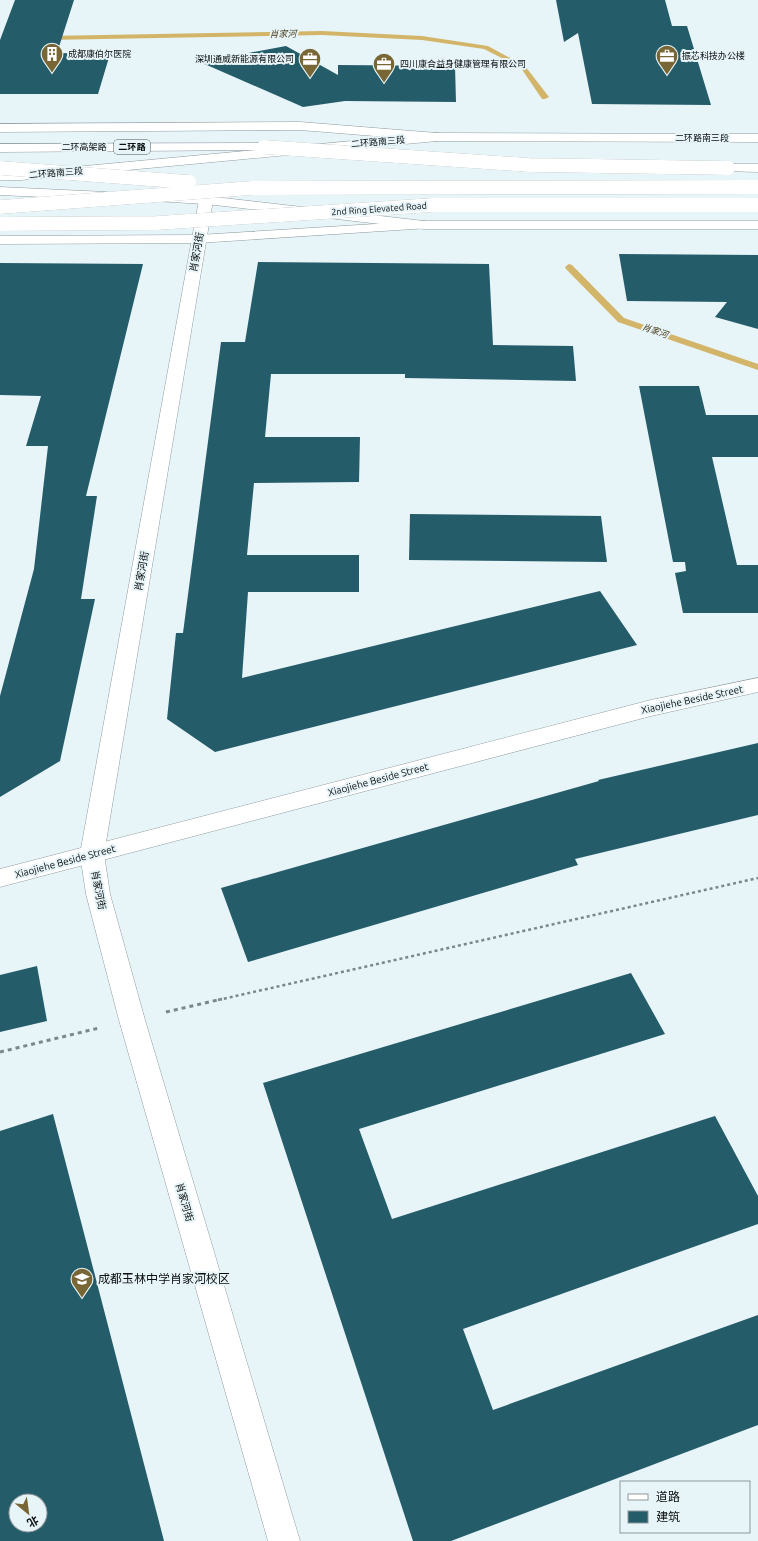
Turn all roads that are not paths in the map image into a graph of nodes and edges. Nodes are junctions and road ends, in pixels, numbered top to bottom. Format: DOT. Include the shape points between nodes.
graph roads {
  1 [pos="0,128"];
  2 [pos="437,137"];
  3 [pos="758,138"];
  4 [pos="0,148"];
  5 [pos="0,168"];
  6 [pos="758,168"];
  7 [pos="0,176"];
  8 [pos="758,187"];
  9 [pos="252,188"];
  10 [pos="0,191"];
  11 [pos="206,200"];
  12 [pos="758,205"];
  13 [pos="0,207"];
  14 [pos="0,224"];
  15 [pos="424,225"];
  16 [pos="758,225"];
  17 [pos="198,239"];
  18 [pos="0,240"];
  19 [pos="758,685"];
  20 [pos="92,854"];
  21 [pos="0,878"];
  22 [pos="284,1541"];
  1 -- 2 [label="main road" via="300,126"];
  2 -- 3 [label="main road, 二环路南三段"];
  2 -- 7 [label="main road, 二环路南三段"];
  4 -- 6 [label="main road, 二环高架路 / 二环路, bridge" via="264,147 529,165"];
  5 -- 9 [label="main road, bridge"];
  8 -- 9 [label="main road, bridge"];
  9 -- 13 [label="main road, bridge"];
  10 -- 11 [label="main road, 二环路南三段"];
  11 -- 15 [label="main road, 二环路南三段"];
  11 -- 17 [label="main road, 肖家河街"];
  12 -- 14 [label="main road, 2nd Ring Elevated Road, bridge" via="434,205 157,223"];
  15 -- 16 [label="main road, 二环路南三段"];
  15 -- 17 [label="main road"];
  17 -- 18 [label="main road"];
  17 -- 20 [label="main road, 肖家河街"];
  19 -- 20 [label="main road, Xiaojiehe Beside Street" via="651,708"];
  20 -- 21 [label="main road, Xiaojiehe Beside Street"];
  20 -- 22 [label="main road, 肖家河街" via="98,894 132,1020"];
}
